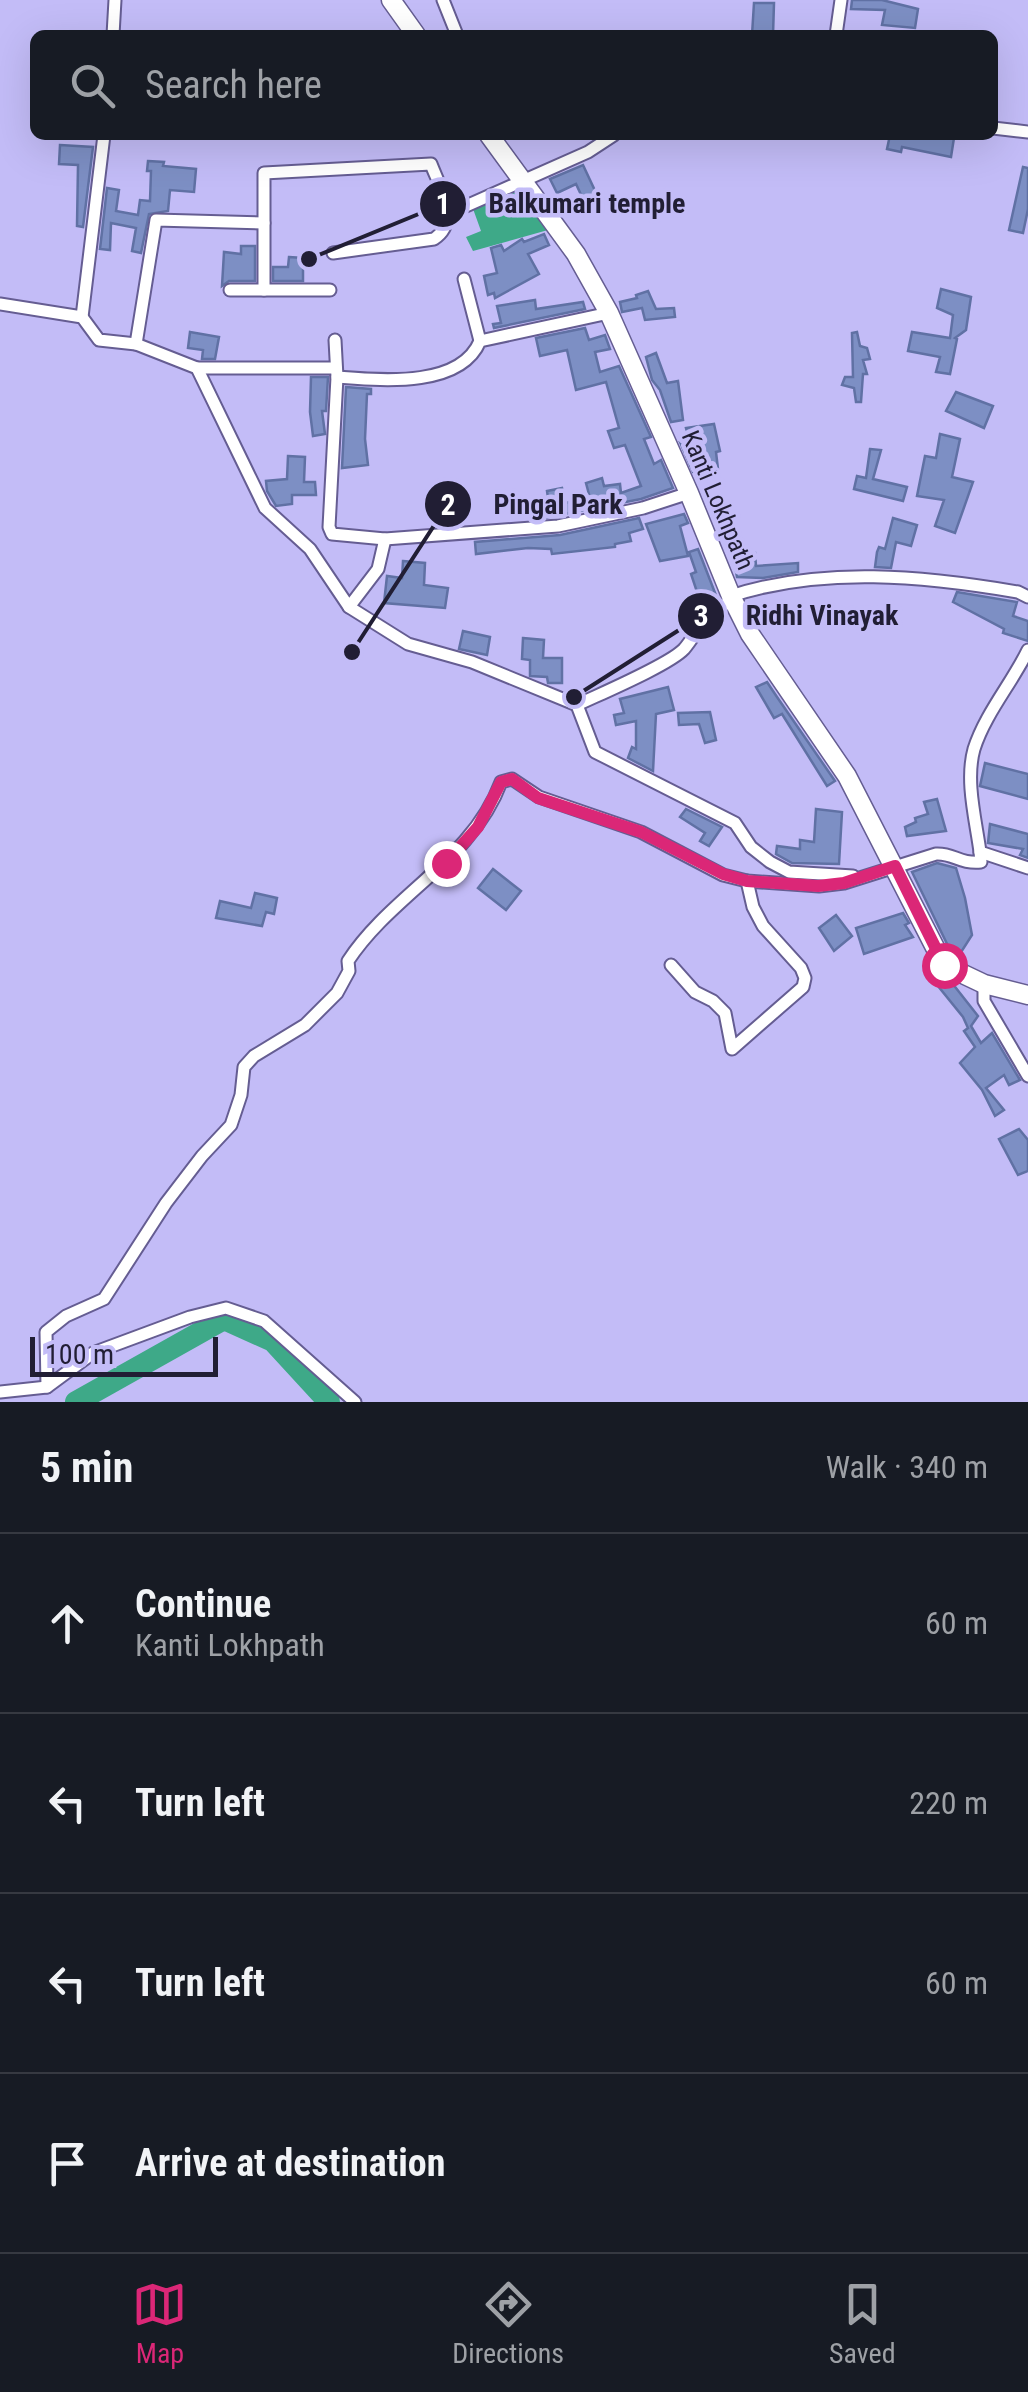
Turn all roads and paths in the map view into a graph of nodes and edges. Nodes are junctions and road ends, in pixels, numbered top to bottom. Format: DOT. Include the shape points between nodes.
graph roads {
  1 [pos="114,0"];
  2 [pos="391,0"];
  3 [pos="443,0"];
  4 [pos="841,0"];
  5 [pos="113,30"];
  6 [pos="412,30"];
  7 [pos="455,30"];
  8 [pos="837,30"];
  9 [pos="998,129"];
  10 [pos="1028,132"];
  11 [pos="103,140"];
  12 [pos="493,140"];
  13 [pos="606,140"];
  14 [pos="523,182"];
  15 [pos="448,219"];
  16 [pos="264,223"];
  17 [pos="334,253"];
  18 [pos="464,278"];
  19 [pos="230,290"];
  20 [pos="264,290"];
  21 [pos="330,290"];
  22 [pos="0,304"];
  23 [pos="609,314"];
  24 [pos="82,317"];
  25 [pos="335,340"];
  26 [pos="480,341"];
  27 [pos="136,344"];
  28 [pos="196,368"];
  29 [pos="337,373"];
  30 [pos="689,493"];
  31 [pos="385,538"];
  32 [pos="1028,597"];
  33 [pos="733,600"];
  34 [pos="349,607"];
  35 [pos="1028,650"];
  36 [pos="576,705"];
  37 [pos="980,852"];
  38 [pos="895,866"];
  39 [pos="1028,868"];
  40 [pos="862,877"];
  41 [pos="747,881"];
  42 [pos="671,965"];
  43 [pos="984,984"];
  44 [pos="1028,994"];
  45 [pos="1028,1076"];
  46 [pos="46,1386"];
  47 [pos="0,1392"];
  48 [pos="355,1402"];
  1 -- 5 [label="street"];
  2 -- 6 [label="main road"];
  3 -- 7 [label="street"];
  4 -- 8 [label="street"];
  9 -- 10 [label="street"];
  11 -- 24 [label="street"];
  12 -- 14 [label="main road, Kanti Lokhpath"];
  13 -- 14 [label="street"];
  14 -- 15 [label="street"];
  14 -- 23 [label="main road, Kanti Lokhpath" via="576,254"];
  15 -- 16 [label="street" via="431,164 264,173"];
  15 -- 17 [label="street" via="434,239"];
  16 -- 20 [label="street"];
  16 -- 27 [label="street" via="156,220"];
  18 -- 26 [label="street"];
  19 -- 20 [label="street"];
  20 -- 21 [label="street"];
  22 -- 24 [label="street"];
  23 -- 26 [label="street"];
  23 -- 30 [label="main road, Kanti Lokhpath"];
  24 -- 27 [label="street" via="99,340"];
  25 -- 29 [label="street"];
  26 -- 29 [label="street" via="470,357 426,378"];
  27 -- 28 [label="street"];
  28 -- 29 [label="street"];
  28 -- 34 [label="street" via="264,508 310,550"];
  29 -- 31 [label="street" via="330,532"];
  30 -- 31 [label="street" via="586,522"];
  30 -- 33 [label="main road, Kanti Lokhpath"];
  31 -- 34 [label="street" via="378,569"];
  32 -- 33 [label="street" via="951,580 883,576 764,585"];
  33 -- 36 [label="street" via="710,612 682,652"];
  33 -- 38 [label="main road, Kanti Lokhpath" via="847,776"];
  34 -- 36 [label="street" via="408,644"];
  35 -- 37 [label="street" via="974,749"];
  36 -- 40 [label="street" via="595,752 736,823 770,862 789,872"];
  37 -- 38 [label="street" via="981,862 963,864 947,854"];
  37 -- 39 [label="street"];
  38 -- 40 [label="street"];
  38 -- 43 [label="main road, Kanti Lokhpath" via="944,965"];
  40 -- 41 [label="street" via="818,886"];
  41 -- 42 [label="street" via="757,916 801,968 804,987 732,1049 724,1013"];
  41 -- 46 [label="street" via="641,832 538,798 512,779 501,782 478,827 362,940 338,993 244,1067 231,1126 178,1188 104,1298 46,1332"];
  43 -- 44 [label="main road, Kanti Lokhpath"];
  43 -- 45 [label="street" via="984,1001"];
  46 -- 47 [label="street"];
  46 -- 48 [label="street" via="92,1353 226,1308 264,1321"];
}
